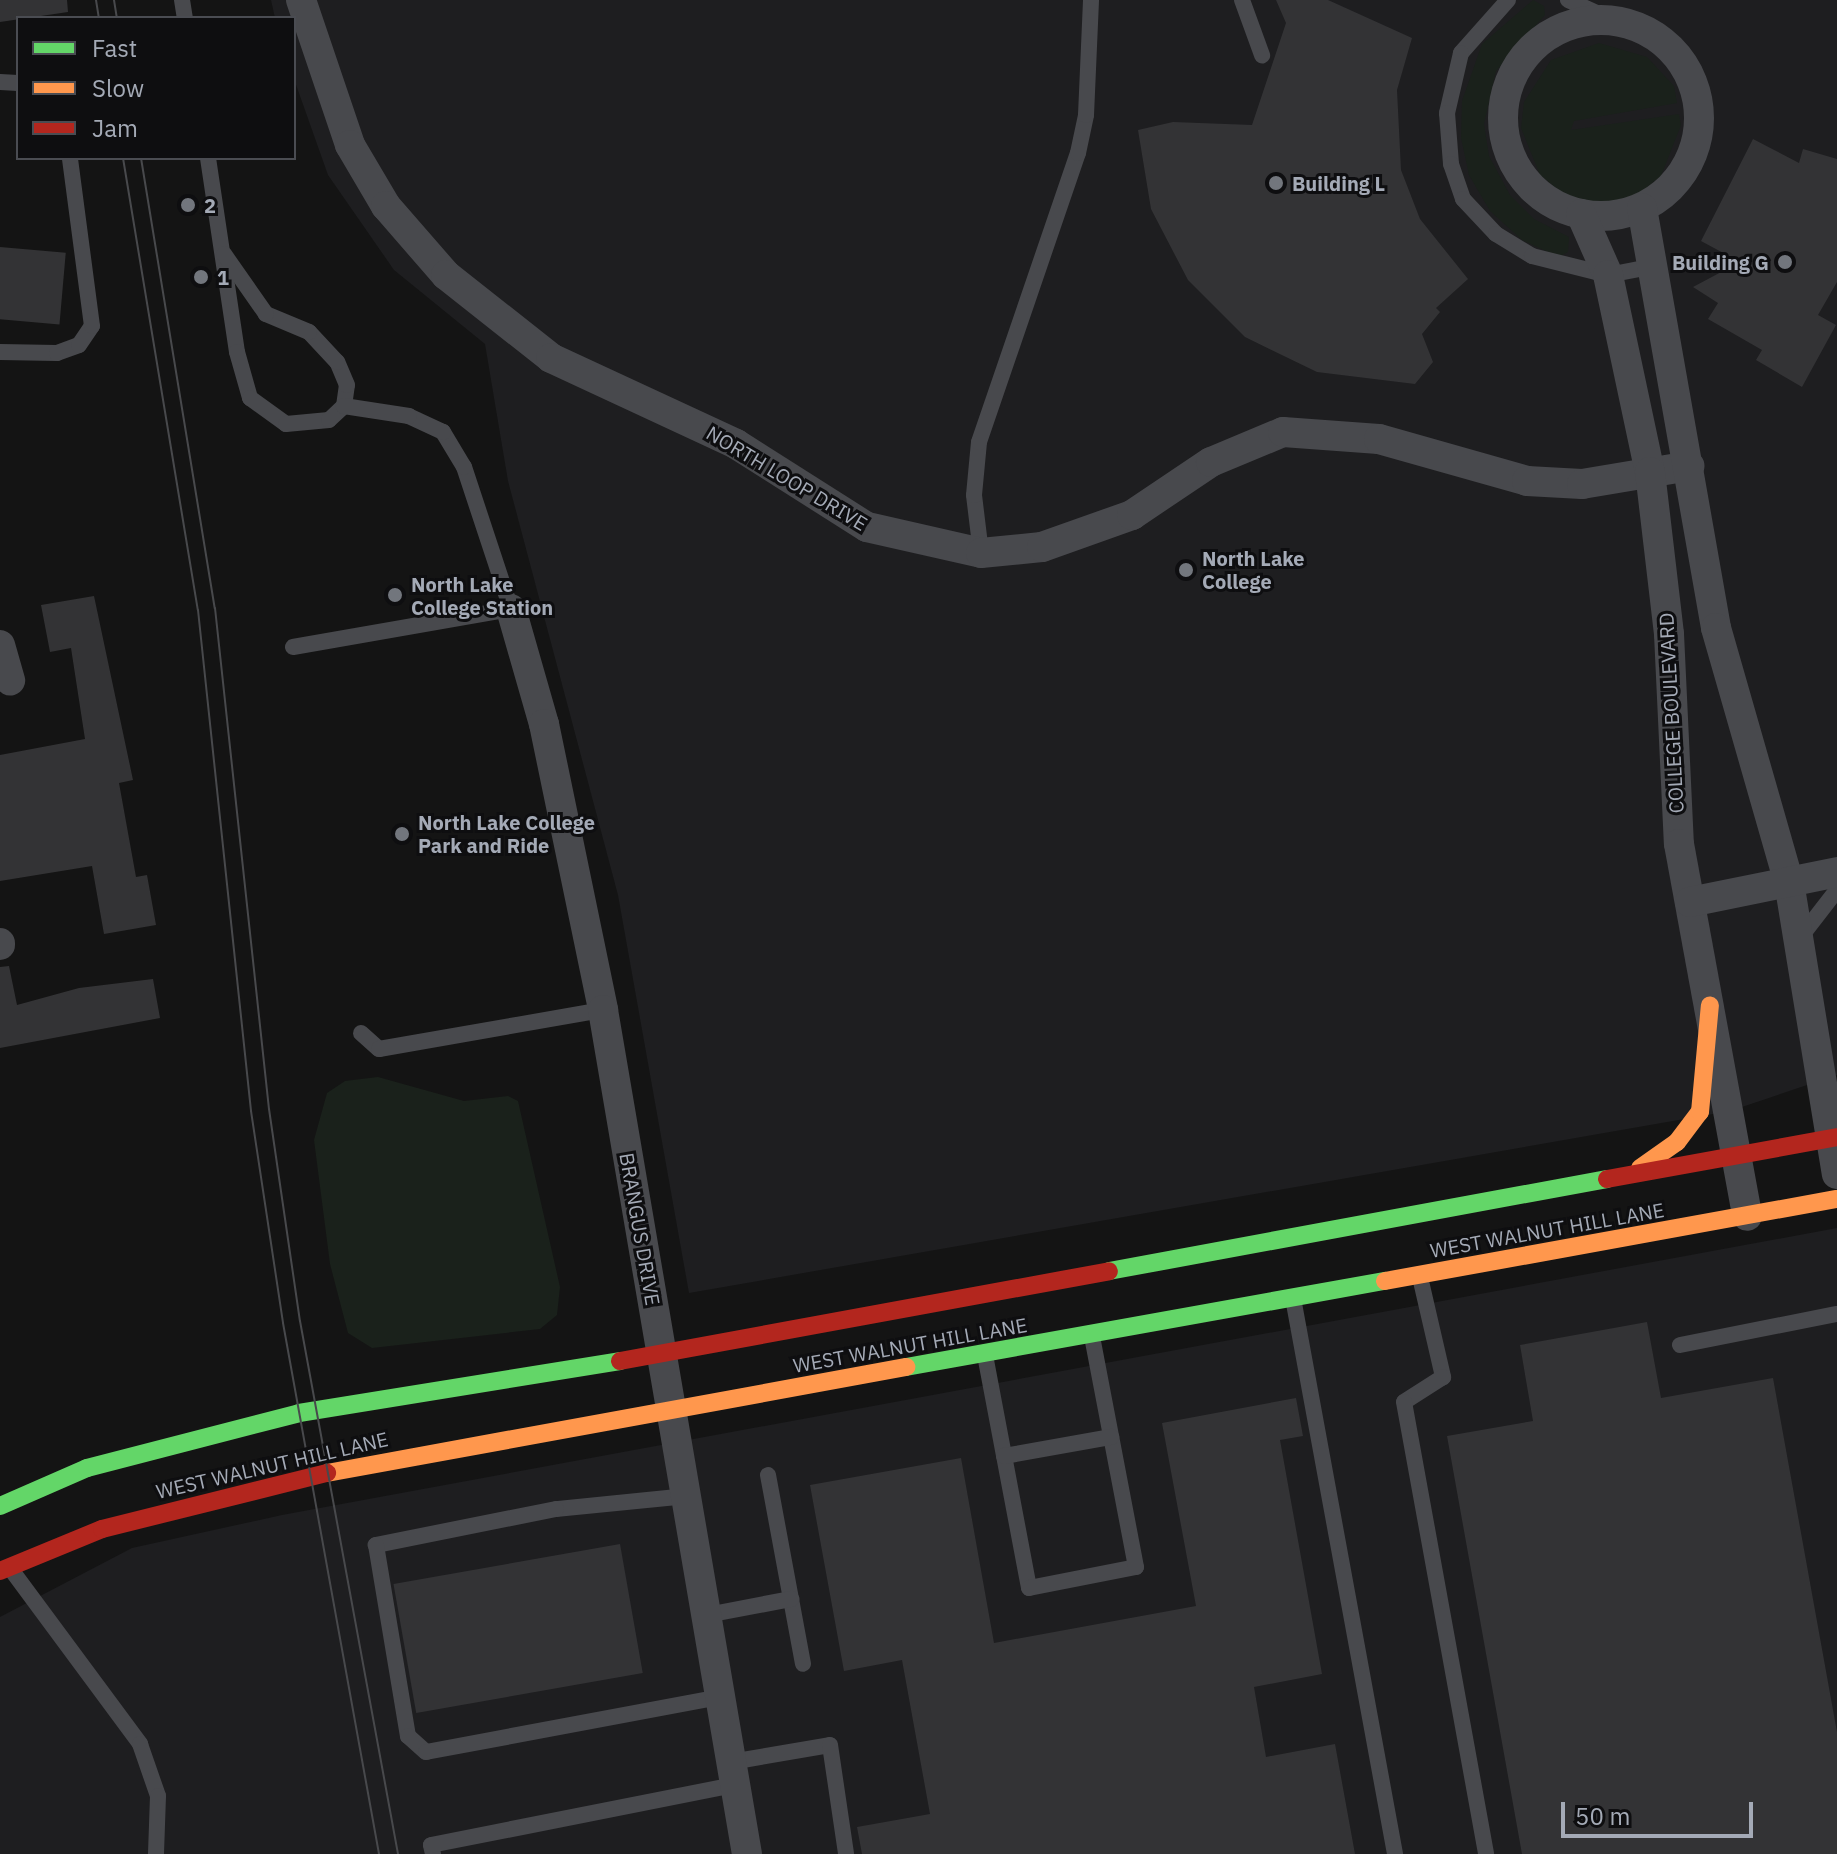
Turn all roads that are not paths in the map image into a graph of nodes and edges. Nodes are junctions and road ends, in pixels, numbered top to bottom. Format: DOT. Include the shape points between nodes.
graph roads {
  1 [pos="301,0"];
  2 [pos="1091,0"];
  3 [pos="1242,0"];
  4 [pos="1508,0"];
  5 [pos="1568,0"];
  6 [pos="1610,19"];
  7 [pos="1262,55"];
  8 [pos="70,160"];
  9 [pos="208,160"];
  10 [pos="1642,208"];
  11 [pos="1581,214"];
  12 [pos="224,254"];
  13 [pos="1650,267"];
  14 [pos="1608,275"];
  15 [pos="0,352"];
  16 [pos="344,406"];
  17 [pos="1689,466"];
  18 [pos="1650,472"];
  19 [pos="981,553"];
  20 [pos="511,609"];
  21 [pos="0,645"];
  22 [pos="293,647"];
  23 [pos="10,681"];
  24 [pos="1837,872"];
  25 [pos="1789,882"];
  26 [pos="1837,890"];
  27 [pos="1690,902"];
  28 [pos="1798,940"];
  29 [pos="1710,1005"];
  30 [pos="603,1010"];
  31 [pos="361,1033"];
  32 [pos="1834,1138"];
  33 [pos="1737,1154"];
  34 [pos="1633,1173"];
  35 [pos="1837,1174"];
  36 [pos="1837,1199"];
  37 [pos="1747,1216"];
  38 [pos="1420,1275"];
  39 [pos="1293,1298"];
  40 [pos="1837,1314"];
  41 [pos="1092,1334"];
  42 [pos="1680,1345"];
  43 [pos="662,1354"];
  44 [pos="985,1354"];
  45 [pos="674,1410"];
  46 [pos="1111,1437"];
  47 [pos="1004,1456"];
  48 [pos="768,1475"];
  49 [pos="687,1496"];
  50 [pos="0,1506"];
  51 [pos="0,1549"];
  52 [pos="4,1569"];
  53 [pos="791,1599"];
  54 [pos="707,1615"];
  55 [pos="803,1664"];
  56 [pos="720,1697"];
  57 [pos="732,1774"];
  58 [pos="156,1854"];
  59 [pos="433,1854"];
  60 [pos="747,1854"];
  61 [pos="846,1854"];
  62 [pos="1395,1854"];
  63 [pos="1486,1854"];
  1 -- 19 [label="street, NORTH LOOP DRIVE" via="350,145 386,206 499,322 584,375 736,444 867,527"];
  2 -- 19 [label="lane" via="1086,115 1078,153 979,442 974,495"];
  3 -- 7 [label="lane"];
  4 -- 14 [label="lane" via="1461,53 1450,98 1451,164 1463,199 1496,234 1532,256"];
  5 -- 6 [label="lane"];
  6 -- 10 [label="street" via="1640,27 1667,45 1687,70 1698,100 1699,132 1689,163 1669,189"];
  6 -- 11 [label="street" via="1577,22 1548,35 1524,57 1504,105 1507,146 1525,180 1550,202"];
  8 -- 15 [label="lane" via="92,326 79,345 57,353"];
  9 -- 12 [label="lane"];
  10 -- 11 [label="street" via="1612,216"];
  10 -- 13 [label="street"];
  11 -- 14 [label="street, COLLEGE BOULEVARD"];
  12 -- 16 [label="lane" via="266,314 309,332 325,346 347,385"];
  12 -- 16 [label="lane" via="250,398 270,418 302,427 329,420"];
  13 -- 14 [label="lane"];
  13 -- 17 [label="street"];
  14 -- 18 [label="street, COLLEGE BOULEVARD"];
  16 -- 20 [label="lane" via="409,416 443,432 464,467"];
  17 -- 18 [label="street, NORTH LOOP DRIVE"];
  17 -- 25 [label="street" via="1716,628"];
  18 -- 19 [label="street, NORTH LOOP DRIVE" via="1582,484 1527,481 1379,439 1283,432 1211,462 1132,515 1042,547"];
  18 -- 27 [label="street, COLLEGE BOULEVARD" via="1669,634 1679,844"];
  20 -- 22 [label="lane"];
  20 -- 30 [label="street, BRANGUS DRIVE" via="544,724"];
  21 -- 23 [label="street"];
  24 -- 25 [label="street"];
  25 -- 27 [label="street"];
  25 -- 28 [label="street"];
  26 -- 28 [label="lane"];
  27 -- 29 [label="street, COLLEGE BOULEVARD"];
  28 -- 32 [label="street"];
  29 -- 33 [label="street, COLLEGE BOULEVARD"];
  29 -- 34 [label="main road" via="1700,1112 1677,1142"];
  30 -- 31 [label="lane" via="379,1049"];
  30 -- 43 [label="street, BRANGUS DRIVE"];
  32 -- 33 [label="main road, WEST WALNUT HILL LANE"];
  32 -- 35 [label="street"];
  33 -- 34 [label="main road, WEST WALNUT HILL LANE"];
  33 -- 37 [label="street, COLLEGE BOULEVARD"];
  34 -- 43 [label="main road, WEST WALNUT HILL LANE"];
  36 -- 37 [label="main road, WEST WALNUT HILL LANE"];
  37 -- 38 [label="main road, WEST WALNUT HILL LANE"];
  38 -- 39 [label="main road, WEST WALNUT HILL LANE"];
  38 -- 63 [label="lane" via="1443,1377 1404,1402"];
  39 -- 41 [label="main road, WEST WALNUT HILL LANE"];
  39 -- 62 [label="lane"];
  40 -- 42 [label="lane"];
  41 -- 44 [label="main road, WEST WALNUT HILL LANE"];
  41 -- 46 [label="lane"];
  43 -- 45 [label="street, BRANGUS DRIVE"];
  43 -- 50 [label="main road, WEST WALNUT HILL LANE" via="317,1409 191,1437 87,1468"];
  44 -- 45 [label="main road, WEST WALNUT HILL LANE"];
  44 -- 47 [label="lane"];
  45 -- 49 [label="street, BRANGUS DRIVE"];
  45 -- 52 [label="main road, WEST WALNUT HILL LANE" via="267,1486 102,1529"];
  46 -- 47 [label="lane"];
  46 -- 47 [label="lane" via="1136,1567 1029,1588"];
  48 -- 53 [label="lane"];
  49 -- 54 [label="street, BRANGUS DRIVE"];
  49 -- 56 [label="lane" via="556,1509 376,1545 408,1736 426,1752"];
  51 -- 52 [label="main road"];
  52 -- 58 [label="lane" via="140,1744 158,1796"];
  53 -- 54 [label="lane"];
  53 -- 55 [label="lane"];
  54 -- 56 [label="street, BRANGUS DRIVE"];
  56 -- 57 [label="street, BRANGUS DRIVE"];
  57 -- 59 [label="lane" via="431,1845"];
  57 -- 60 [label="street, BRANGUS DRIVE"];
  57 -- 61 [label="lane" via="830,1745"];
}
